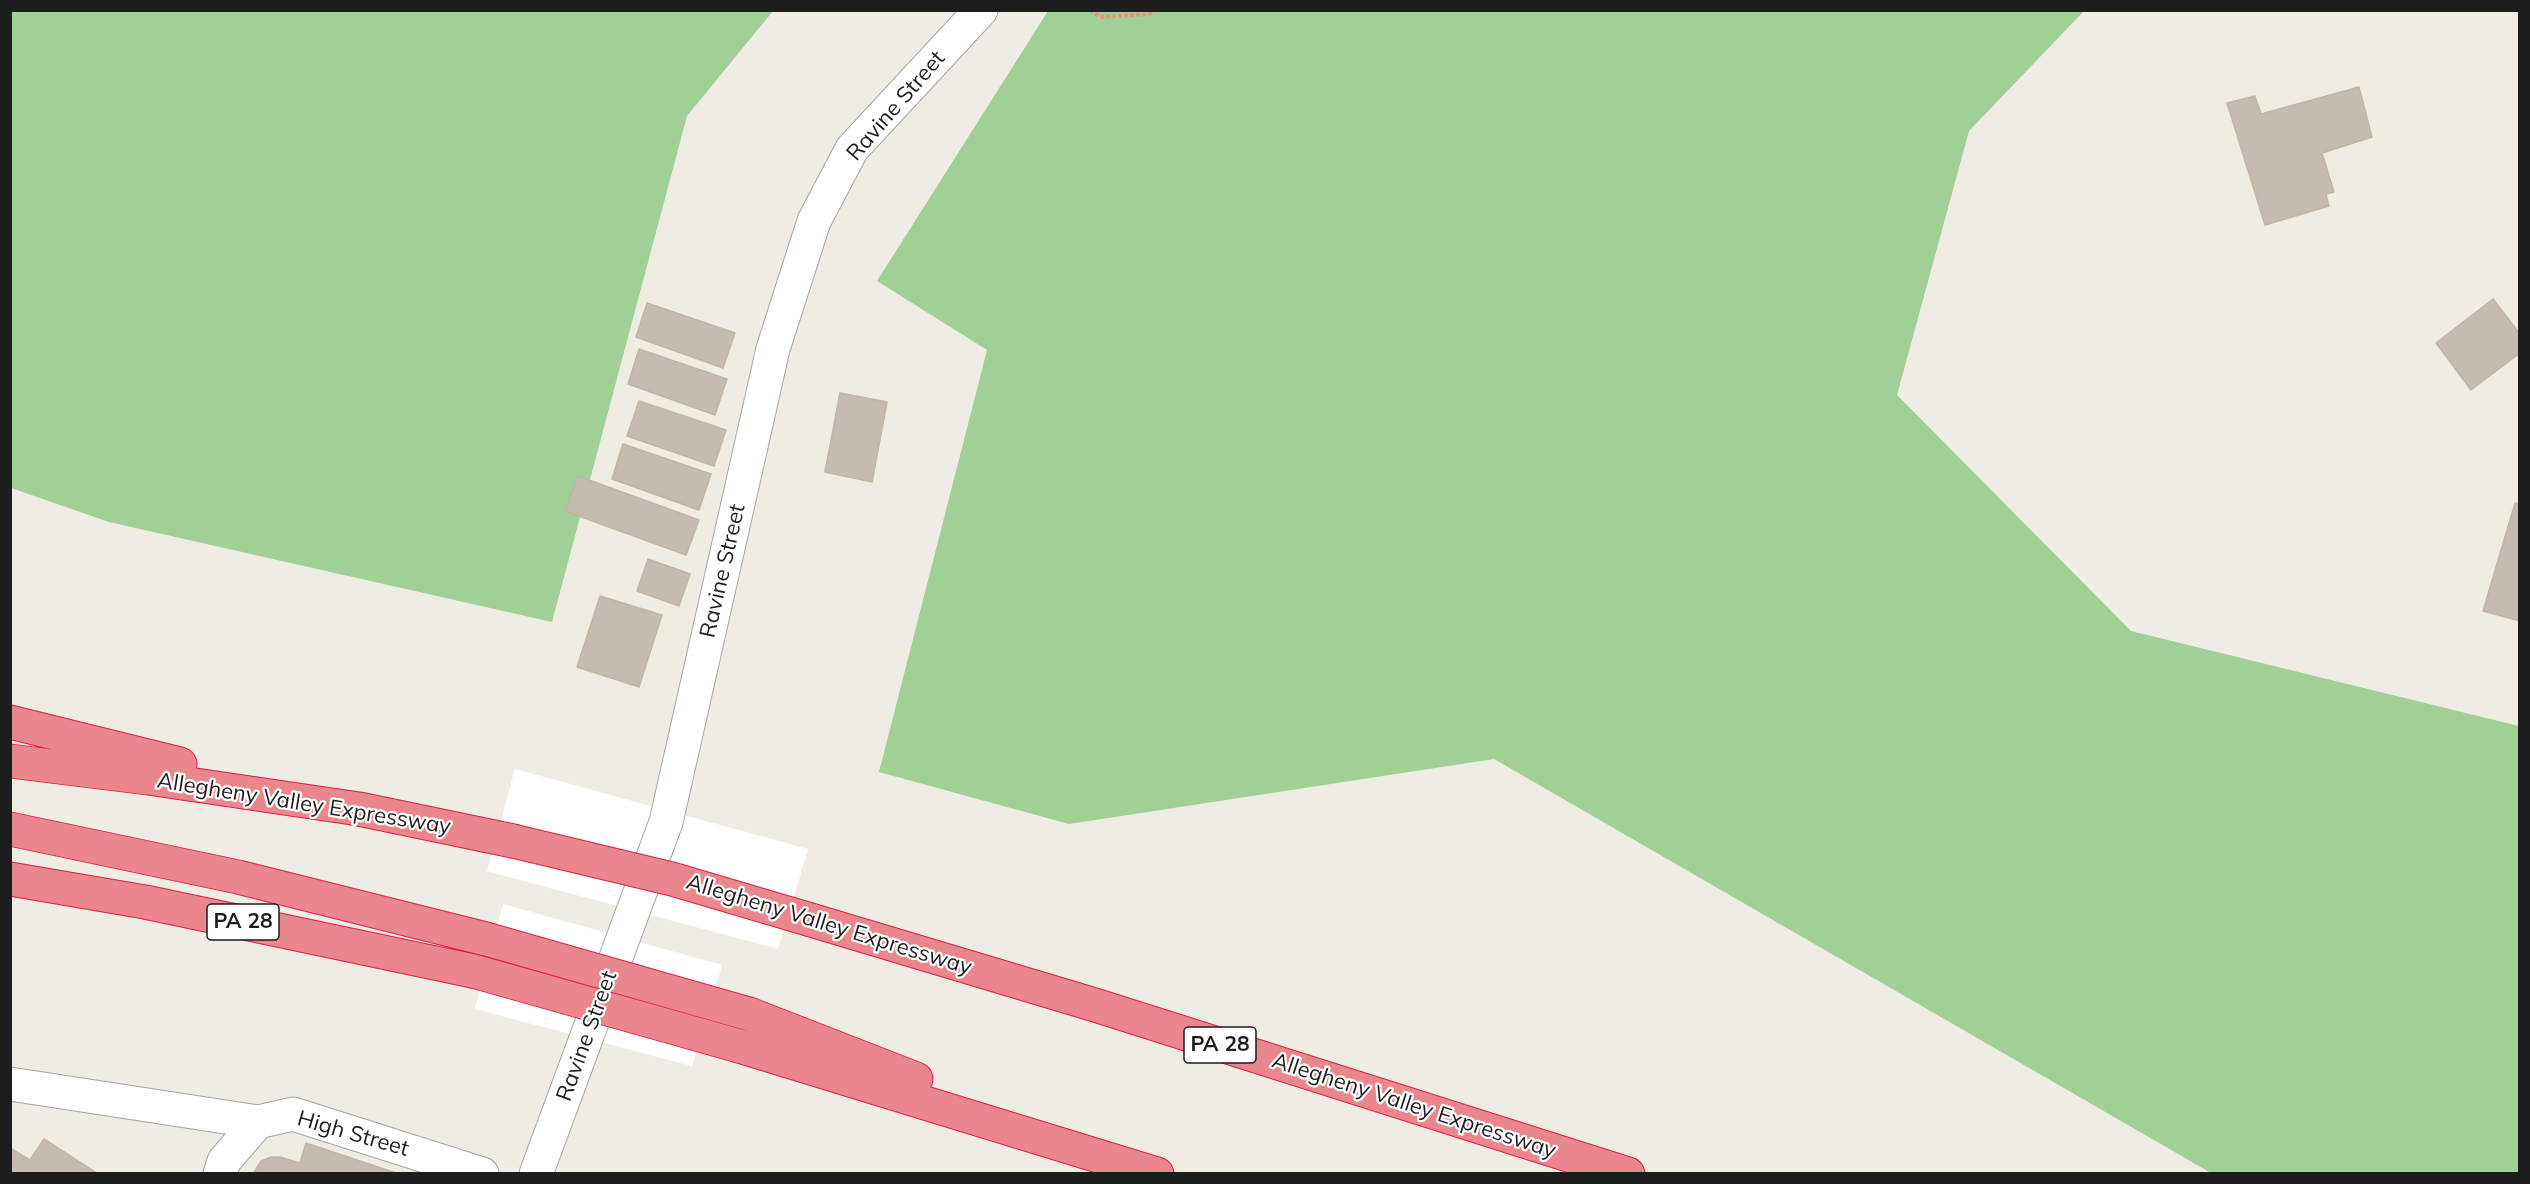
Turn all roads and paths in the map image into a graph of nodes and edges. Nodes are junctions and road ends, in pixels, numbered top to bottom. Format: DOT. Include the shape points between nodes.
graph roads {
  1 [pos="981,10"];
  2 [pos="1091,10"];
  3 [pos="1155,10"];
  4 [pos="10,722"];
  5 [pos="10,761"];
  6 [pos="359,808"];
  7 [pos="10,829"];
  8 [pos="10,879"];
  9 [pos="10,1084"];
  10 [pos="258,1122"];
  11 [pos="1152,1172"];
  12 [pos="220,1173"];
  13 [pos="482,1173"];
  14 [pos="536,1173"];
  15 [pos="1628,1173"];
  1 -- 14 [label="street, Ravine Street" via="852,149 814,221 773,349 666,822"];
  2 -- 3 [label="path" via="1100,17 1149,14"];
  4 -- 6 [label="highway"];
  5 -- 6 [label="highway, Allegheny Valley Expressway / PA 28"];
  6 -- 15 [label="highway, Allegheny Valley Expressway / PA 28, bridge" via="672,879 1095,1005"];
  7 -- 11 [label="highway, bridge" via="238,877 486,939 749,1014"];
  8 -- 11 [label="highway, PA 28, bridge" via="145,902 473,972 739,1046"];
  9 -- 10 [label="street"];
  10 -- 12 [label="street" via="224,1161"];
  10 -- 13 [label="street, High Street" via="293,1114"];
}
